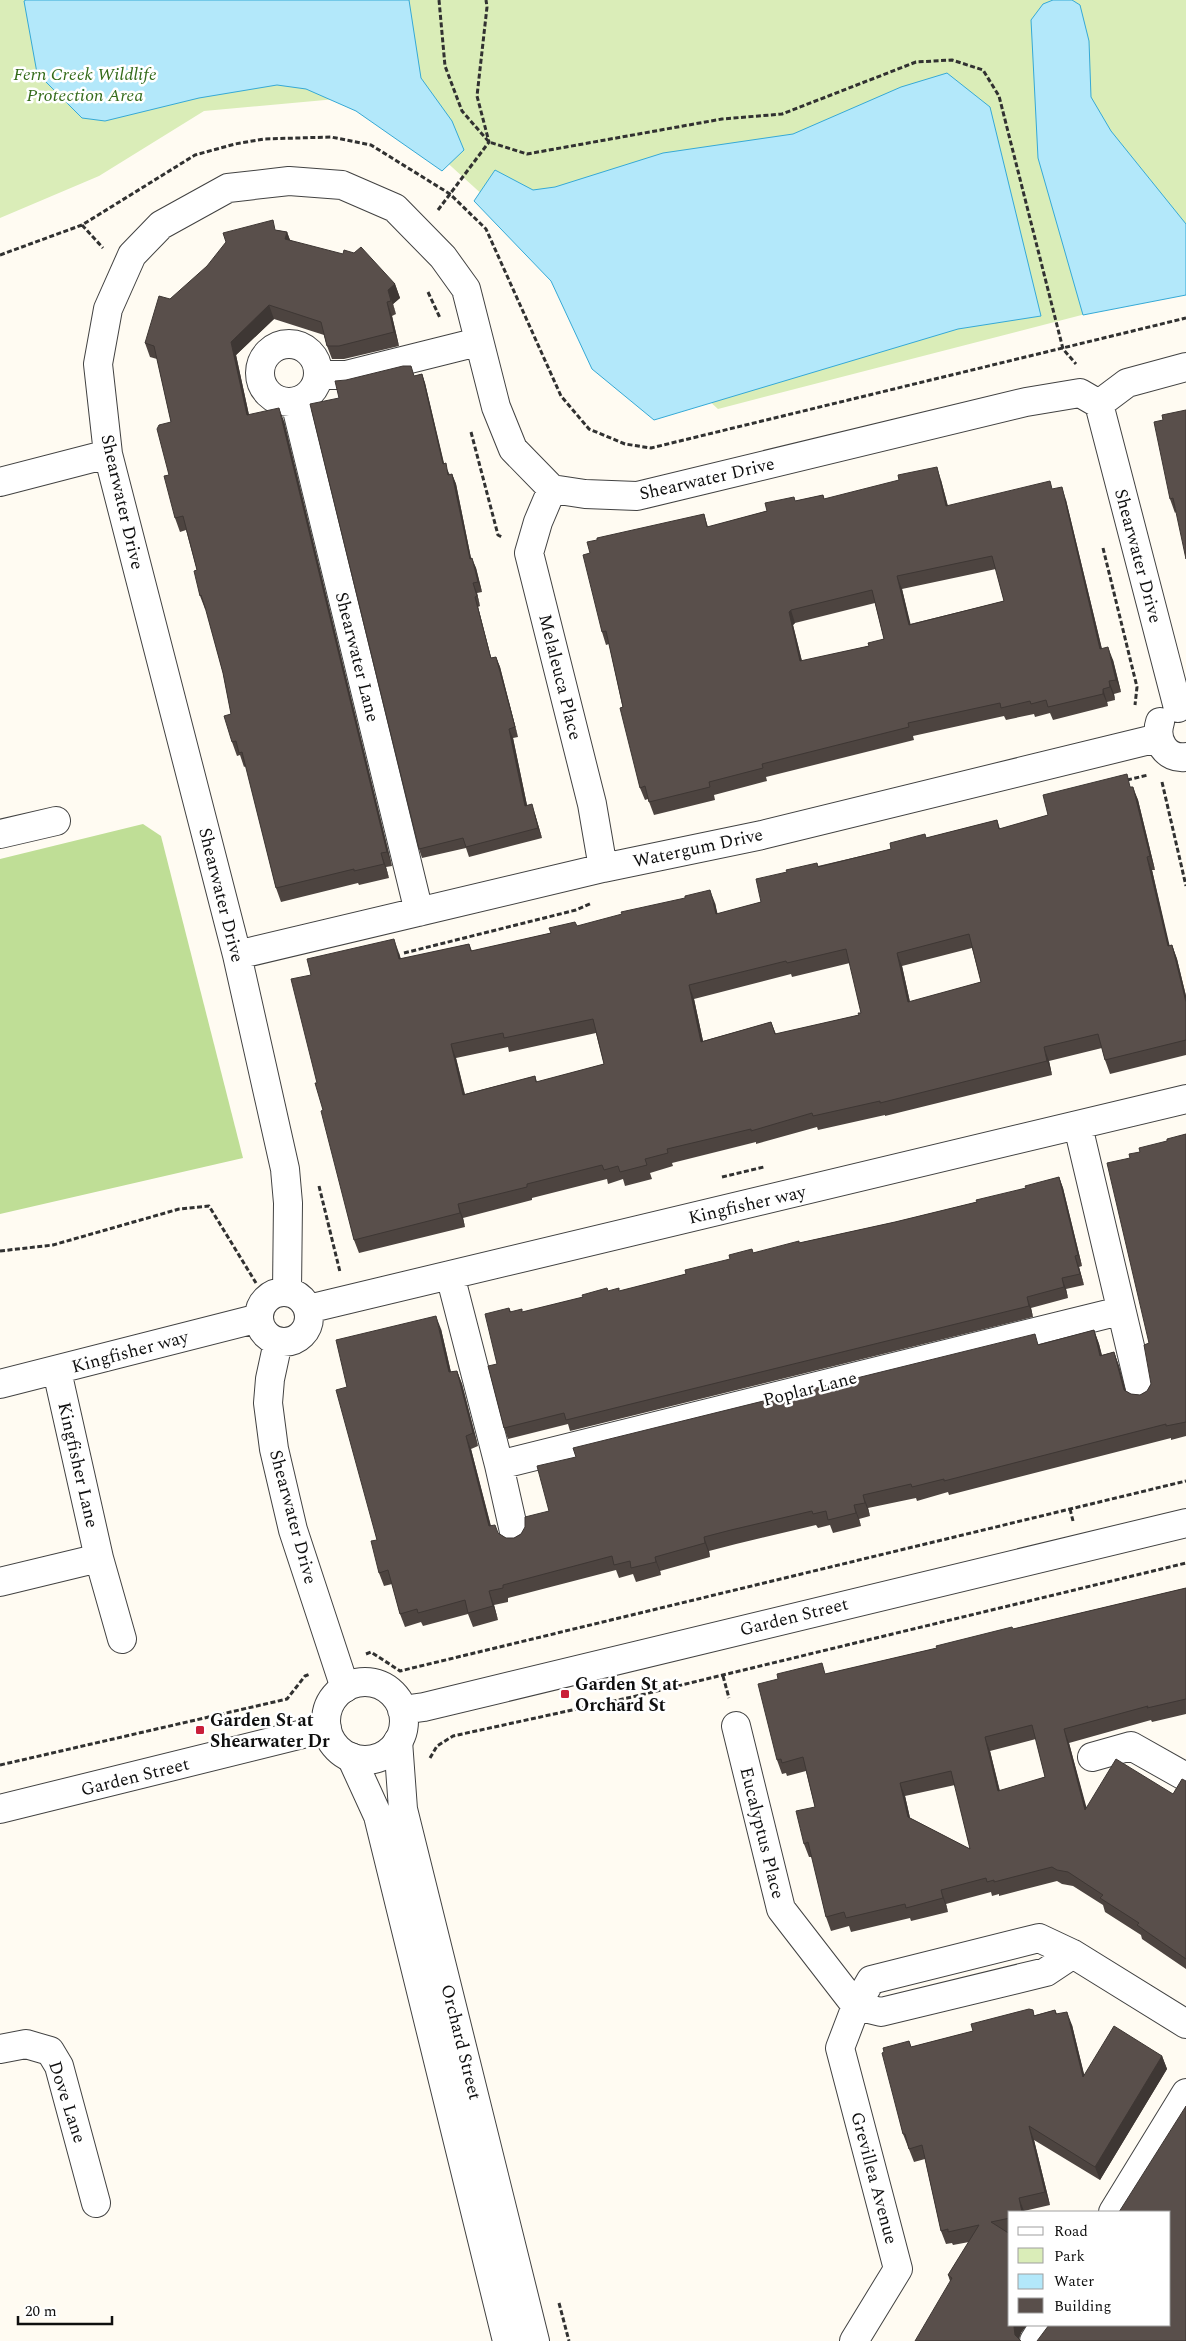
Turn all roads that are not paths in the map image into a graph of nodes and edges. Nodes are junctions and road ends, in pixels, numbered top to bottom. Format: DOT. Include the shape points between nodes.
graph roads {
  1 [pos="478,342"];
  2 [pos="1186,367"];
  3 [pos="318,375"];
  4 [pos="295,402"];
  5 [pos="1098,404"];
  6 [pos="108,454"];
  7 [pos="0,482"];
  8 [pos="552,489"];
  9 [pos="1182,708"];
  10 [pos="1152,740"];
  11 [pos="1186,757"];
  12 [pos="56,821"];
  13 [pos="0,834"];
  14 [pos="603,868"];
  15 [pos="419,912"];
  16 [pos="237,955"];
  17 [pos="1186,1099"];
  18 [pos="1078,1126"];
  19 [pos="450,1276"];
  20 [pos="270,1303"];
  21 [pos="308,1309"];
  22 [pos="1120,1311"];
  23 [pos="278,1342"];
  24 [pos="57,1371"];
  25 [pos="0,1384"];
  26 [pos="1140,1392"];
  27 [pos="499,1465"];
  28 [pos="1186,1523"];
  29 [pos="515,1536"];
  30 [pos="99,1558"];
  31 [pos="0,1582"];
  32 [pos="122,1639"];
  33 [pos="342,1676"];
  34 [pos="402,1710"];
  35 [pos="736,1726"];
  36 [pos="327,1728"];
  37 [pos="398,1741"];
  38 [pos="351,1757"];
  39 [pos="1092,1757"];
  40 [pos="1186,1777"];
  41 [pos="0,1809"];
  42 [pos="856,2006"];
  43 [pos="1186,2024"];
  44 [pos="0,2049"];
  45 [pos="1186,2093"];
  46 [pos="96,2203"];
  47 [pos="1114,2211"];
  48 [pos="1043,2326"];
  49 [pos="507,2341"];
  50 [pos="535,2341"];
  51 [pos="854,2341"];
  52 [pos="1034,2341"];
  1 -- 3 [label="street" via="346,375"];
  1 -- 6 [label="street, Shearwater Drive" via="466,289 443,257 395,208 342,185 289,181 228,188 161,225 132,255 108,309 98,364"];
  1 -- 8 [label="street, Shearwater Drive" via="496,407 513,449"];
  2 -- 5 [label="street" via="1127,383"];
  3 -- 4 [label="street" via="313,390"];
  3 -- 4 [label="street" via="315,360 299,346 278,346 269,352 260,371 266,391 284,402"];
  4 -- 15 [label="street, Shearwater Lane"];
  5 -- 8 [label="street, Shearwater Drive" via="1080,393 1026,402 637,496"];
  5 -- 9 [label="street, Shearwater Drive"];
  6 -- 7 [label="street"];
  6 -- 16 [label="street, Shearwater Drive"];
  8 -- 14 [label="street, Melaleuca Place" via="529,553 592,804"];
  9 -- 10 [label="street" via="1162,719"];
  10 -- 11 [label="street" via="1170,754"];
  10 -- 14 [label="street, Watergum Drive" via="762,835"];
  12 -- 13 [label="street"];
  14 -- 15 [label="street, Watergum Drive"];
  15 -- 16 [label="street, Watergum Drive"];
  16 -- 20 [label="street, Shearwater Drive" via="285,1169 288,1203"];
  17 -- 18 [label="street, Kingfisher way"];
  18 -- 19 [label="street, Kingfisher way"];
  18 -- 22 [label="street"];
  19 -- 21 [label="street, Kingfisher way"];
  19 -- 27 [label="street"];
  20 -- 21 [label="street" via="300,1297"];
  20 -- 23 [label="street" via="264,1334"];
  20 -- 24 [label="street, Kingfisher way"];
  21 -- 23 [label="street" via="308,1324 300,1337"];
  22 -- 26 [label="street"];
  22 -- 27 [label="street, Poplar Lane"];
  23 -- 33 [label="street, Shearwater Drive" via="268,1403 274,1449 293,1530"];
  24 -- 25 [label="street, Kingfisher way"];
  24 -- 30 [label="street, Kingfisher Lane"];
  27 -- 29 [label="street"];
  28 -- 34 [label="street, Garden Street"];
  30 -- 31 [label="street"];
  30 -- 32 [label="street, Kingfisher Lane"];
  33 -- 34 [label="street" via="360,1683 375,1684 395,1696"];
  33 -- 36 [label="street" via="330,1705"];
  34 -- 37 [label="street" via="403,1726"];
  35 -- 42 [label="street, Eucalyptus Place" via="781,1909"];
  36 -- 38 [label="street" via="338,1748"];
  36 -- 41 [label="street, Garden Street"];
  37 -- 38 [label="street" via="388,1752 374,1759"];
  37 -- 50 [label="street, Orchard Street" via="404,1809"];
  38 -- 49 [label="street, Orchard Street" via="378,1816"];
  39 -- 40 [label="street" via="1132,1746"];
  42 -- 43 [label="street" via="881,2012 1046,1972 1073,1954"];
  42 -- 51 [label="street, Grevillea Avenue" via="840,2048 898,2269"];
  44 -- 46 [label="street, Dove Lane" via="26,2044 50,2051 59,2066"];
  45 -- 47 [label="street"];
  48 -- 52 [label="street"];
}
